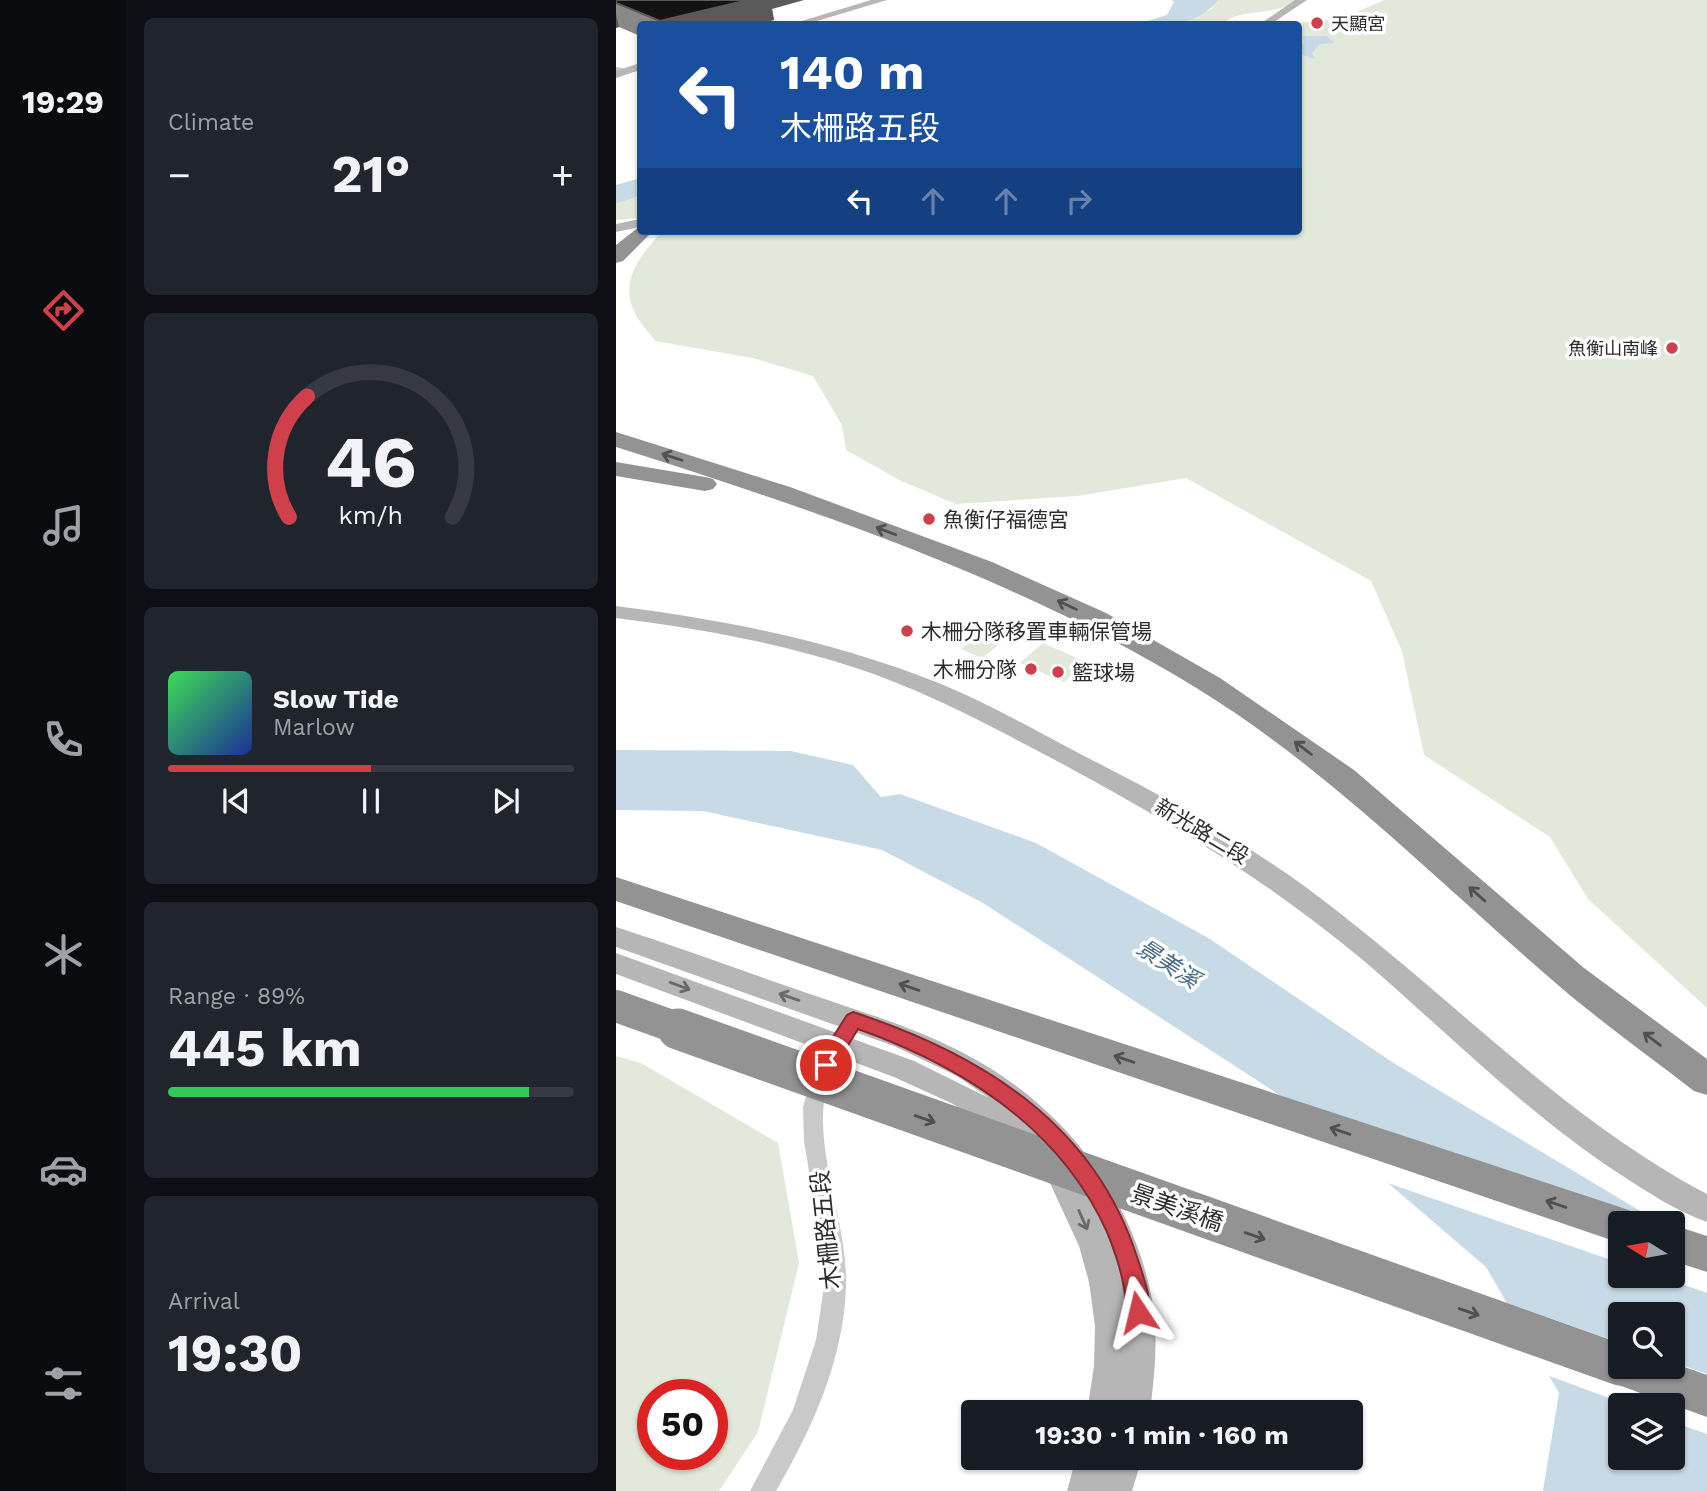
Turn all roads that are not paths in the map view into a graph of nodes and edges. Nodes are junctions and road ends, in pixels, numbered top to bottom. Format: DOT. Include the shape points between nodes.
graph roads {
  1 [pos="882,0"];
  2 [pos="1302,0"];
  3 [pos="1313,0"];
  4 [pos="808,21"];
  5 [pos="1270,21"];
  6 [pos="1282,21"];
  7 [pos="637,67"];
  8 [pos="620,71"];
  9 [pos="637,224"];
  10 [pos="637,225"];
  11 [pos="616,228"];
  12 [pos="639,235"];
  13 [pos="616,240"];
  14 [pos="616,257"];
  15 [pos="616,439"];
  16 [pos="616,469"];
  17 [pos="852,519"];
  18 [pos="616,612"];
  19 [pos="616,889"];
  20 [pos="616,937"];
  21 [pos="616,962"];
  22 [pos="616,1006"];
  23 [pos="616,1014"];
  24 [pos="845,1032"];
  25 [pos="1707,1080"];
  26 [pos="860,1096"];
  27 [pos="1707,1209"];
  28 [pos="1608,1221"];
  29 [pos="1685,1247"];
  30 [pos="1707,1254"];
  31 [pos="1608,1361"];
  32 [pos="1659,1379"];
  33 [pos="1707,1396"];
  34 [pos="1106,1400"];
  35 [pos="1134,1400"];
  36 [pos="1091,1470"];
  37 [pos="1121,1470"];
  38 [pos="762,1491"];
  39 [pos="1085,1491"];
  40 [pos="1114,1491"];
  1 -- 4 [label="main road"];
  2 -- 5 [label="main road"];
  3 -- 6 [label="main road"];
  7 -- 8 [label="main road"];
  9 -- 11 [label="main road"];
  10 -- 13 [label="highway"];
  12 -- 14 [label="highway"];
  17 -- 15 [label="highway, one-way"];
  16 -- 17 [label="highway" via="775,499"];
  25 -- 17 [label="highway, one-way" via="1572,977 1343,777 1210,684 1106,624 983,566"];
  18 -- 27 [label="main road, 新光路二段" via="774,637 897,675 964,703 1174,813 1298,893 1606,1148"];
  28 -- 19 [label="highway, one-way"];
  24 -- 20 [label="main road, one-way"];
  21 -- 24 [label="main road, one-way"];
  22 -- 26 [label="highway, 景美溪橋, bridge"];
  23 -- 26 [label="highway, bridge"];
  24 -- 34 [label="main road, one-way" via="1010,1126 1061,1174 1095,1246 1105,1282 1111,1326"];
  24 -- 35 [label="main road" via="904,1038 985,1079 1047,1127 1090,1180 1118,1232 1135,1286 1141,1337"];
  24 -- 38 [label="street, 木柵路五段" via="815,1094 812,1130 828,1211 835,1283 832,1323 819,1373 780,1463"];
  26 -- 31 [label="highway, 景美溪橋, one-way, bridge"];
  29 -- 30 [label="highway"];
  32 -- 33 [label="highway, 景美溪橋"];
  36 -- 39 [label="main road"];
  37 -- 40 [label="main road"];
}
